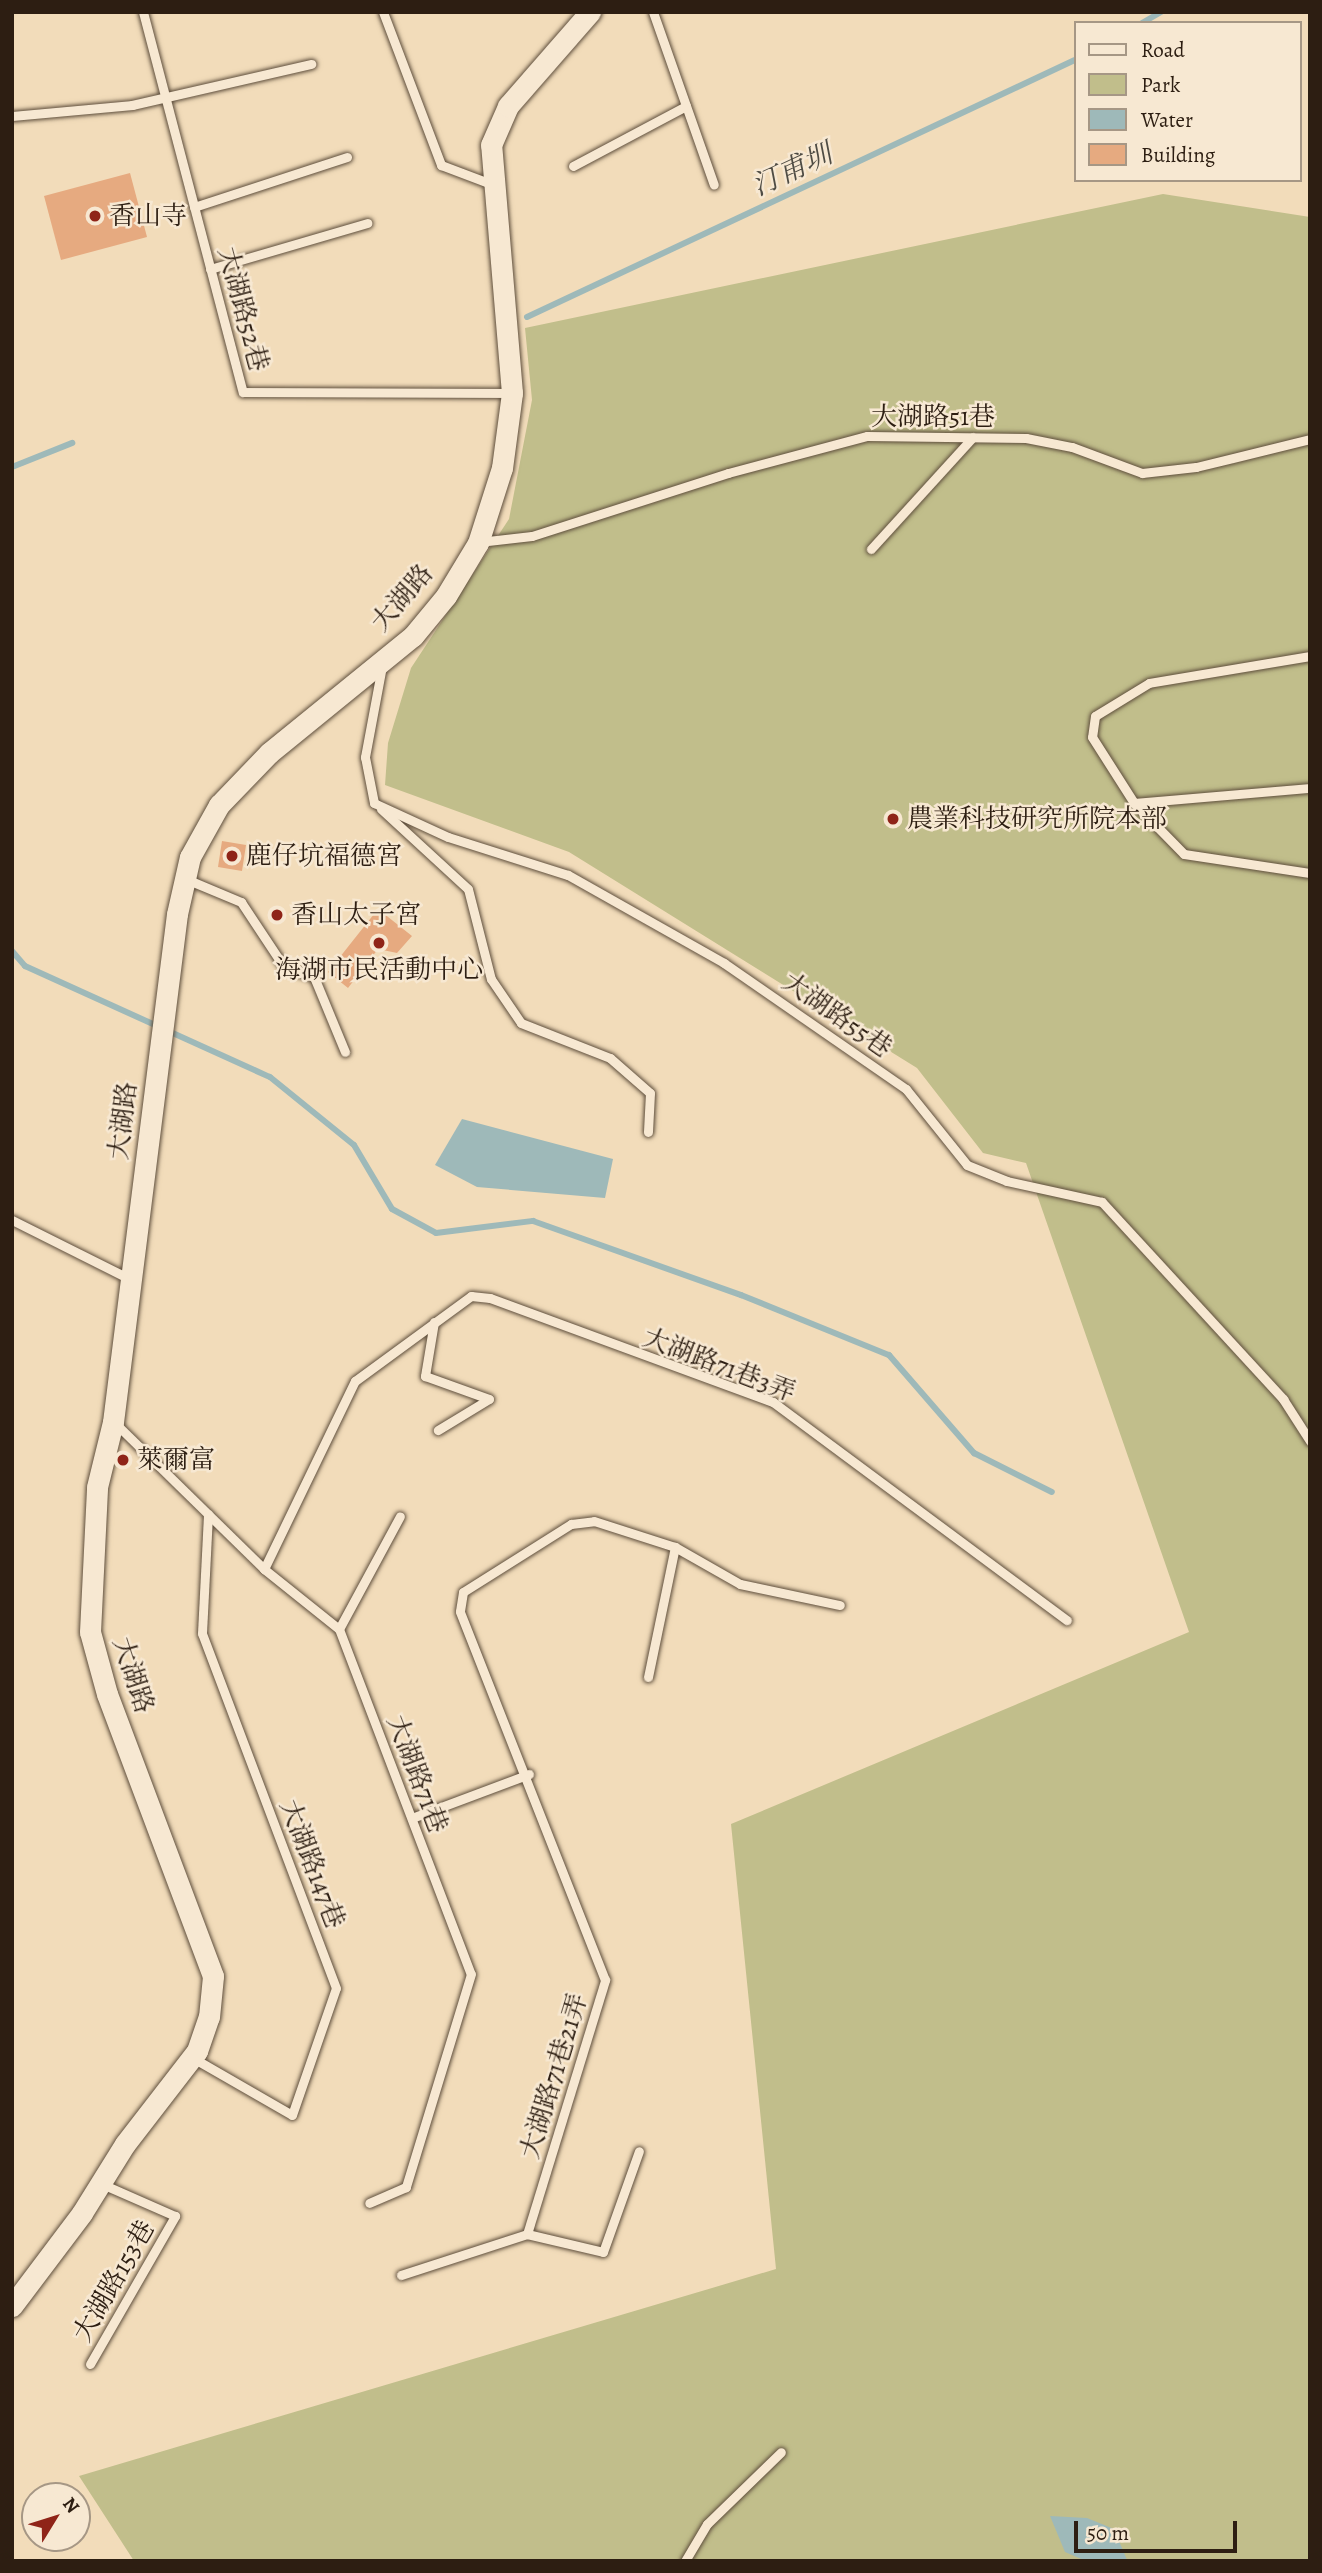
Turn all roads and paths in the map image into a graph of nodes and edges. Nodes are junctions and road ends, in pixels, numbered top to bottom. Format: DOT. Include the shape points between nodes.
graph roads {
  1 [pos="143,12"];
  2 [pos="383,12"];
  3 [pos="590,12"];
  4 [pos="653,12"];
  5 [pos="311,64"];
  6 [pos="167,98"];
  7 [pos="686,106"];
  8 [pos="12,116"];
  9 [pos="347,157"];
  10 [pos="573,166"];
  11 [pos="491,184"];
  12 [pos="714,185"];
  13 [pos="194,207"];
  14 [pos="367,223"];
  15 [pos="210,269"];
  16 [pos="512,393"];
  17 [pos="973,437"];
  18 [pos="1310,439"];
  19 [pos="478,542"];
  20 [pos="871,549"];
  21 [pos="1310,656"];
  22 [pos="383,661"];
  23 [pos="1310,788"];
  24 [pos="374,803"];
  25 [pos="1134,803"];
  26 [pos="1310,873"];
  27 [pos="185,878"];
  28 [pos="345,1052"];
  29 [pos="648,1132"];
  30 [pos="12,1220"];
  31 [pos="132,1280"];
  32 [pos="434,1322"];
  33 [pos="113,1422"];
  34 [pos="439,1430"];
  35 [pos="1310,1441"];
  36 [pos="208,1514"];
  37 [pos="400,1516"];
  38 [pos="675,1548"];
  39 [pos="264,1569"];
  40 [pos="840,1605"];
  41 [pos="1067,1620"];
  42 [pos="339,1629"];
  43 [pos="648,1678"];
  44 [pos="529,1774"];
  45 [pos="412,1818"];
  46 [pos="192,2058"];
  47 [pos="639,2151"];
  48 [pos="101,2183"];
  49 [pos="369,2203"];
  50 [pos="527,2234"];
  51 [pos="401,2275"];
  52 [pos="12,2306"];
  53 [pos="90,2364"];
  54 [pos="781,2452"];
  55 [pos="685,2561"];
  1 -- 6 [label="lane, 大湖路52巷"];
  2 -- 11 [label="lane" via="441,165"];
  3 -- 11 [label="street, 大湖路" via="508,106 491,145"];
  4 -- 7 [label="lane"];
  5 -- 6 [label="lane"];
  6 -- 8 [label="lane"];
  6 -- 13 [label="lane, 大湖路52巷"];
  7 -- 10 [label="lane"];
  7 -- 12 [label="lane"];
  9 -- 13 [label="lane"];
  11 -- 16 [label="street, 大湖路"];
  13 -- 15 [label="lane, 大湖路52巷"];
  14 -- 15 [label="lane"];
  15 -- 16 [label="lane, 大湖路52巷" via="243,393"];
  16 -- 19 [label="street, 大湖路" via="502,468"];
  17 -- 18 [label="lane, 大湖路51巷" via="1026,438 1072,447 1142,473 1196,467"];
  17 -- 19 [label="lane, 大湖路51巷" via="867,436 728,472 532,536"];
  17 -- 20 [label="lane"];
  19 -- 22 [label="street, 大湖路" via="446,596 413,636"];
  21 -- 25 [label="lane" via="1149,684 1095,716 1092,737"];
  22 -- 24 [label="lane" via="365,757"];
  22 -- 27 [label="street, 大湖路" via="269,754 219,805 190,857"];
  23 -- 25 [label="lane"];
  24 -- 29 [label="lane" via="468,889 491,979 522,1023 610,1058 650,1093"];
  24 -- 35 [label="lane, 大湖路55巷" via="448,837 568,875 724,963 906,1089 967,1165 1007,1181 1102,1202 1283,1399"];
  25 -- 26 [label="lane" via="1184,854"];
  27 -- 28 [label="lane" via="241,902 284,967 314,977"];
  27 -- 31 [label="street, 大湖路"];
  30 -- 31 [label="lane"];
  31 -- 33 [label="street, 大湖路"];
  32 -- 34 [label="lane" via="425,1376 489,1399"];
  32 -- 39 [label="lane, 大湖路71巷3弄" via="355,1381"];
  32 -- 41 [label="lane, 大湖路71巷3弄" via="471,1296 490,1297 773,1402"];
  33 -- 36 [label="lane"];
  33 -- 46 [label="street, 大湖路" via="97,1487 90,1632 107,1694 213,1976 209,2017"];
  36 -- 39 [label="lane"];
  36 -- 46 [label="lane, 大湖路147巷" via="202,1633 336,1988 292,2115"];
  37 -- 42 [label="lane"];
  38 -- 40 [label="lane, 大湖路71巷21弄" via="740,1584"];
  38 -- 43 [label="lane"];
  38 -- 44 [label="lane, 大湖路71巷21弄" via="594,1521 571,1524 463,1592 460,1611"];
  39 -- 42 [label="lane"];
  42 -- 45 [label="lane, 大湖路71巷"];
  44 -- 45 [label="lane"];
  44 -- 50 [label="lane, 大湖路71巷21弄" via="605,1980"];
  45 -- 49 [label="lane, 大湖路71巷" via="471,1974 406,2187"];
  46 -- 48 [label="street, 大湖路"];
  47 -- 50 [label="lane" via="603,2252"];
  48 -- 52 [label="street, 大湖路"];
  48 -- 53 [label="lane, 大湖路153巷" via="175,2216"];
  50 -- 51 [label="lane"];
  54 -- 55 [label="lane" via="707,2524"];
}
